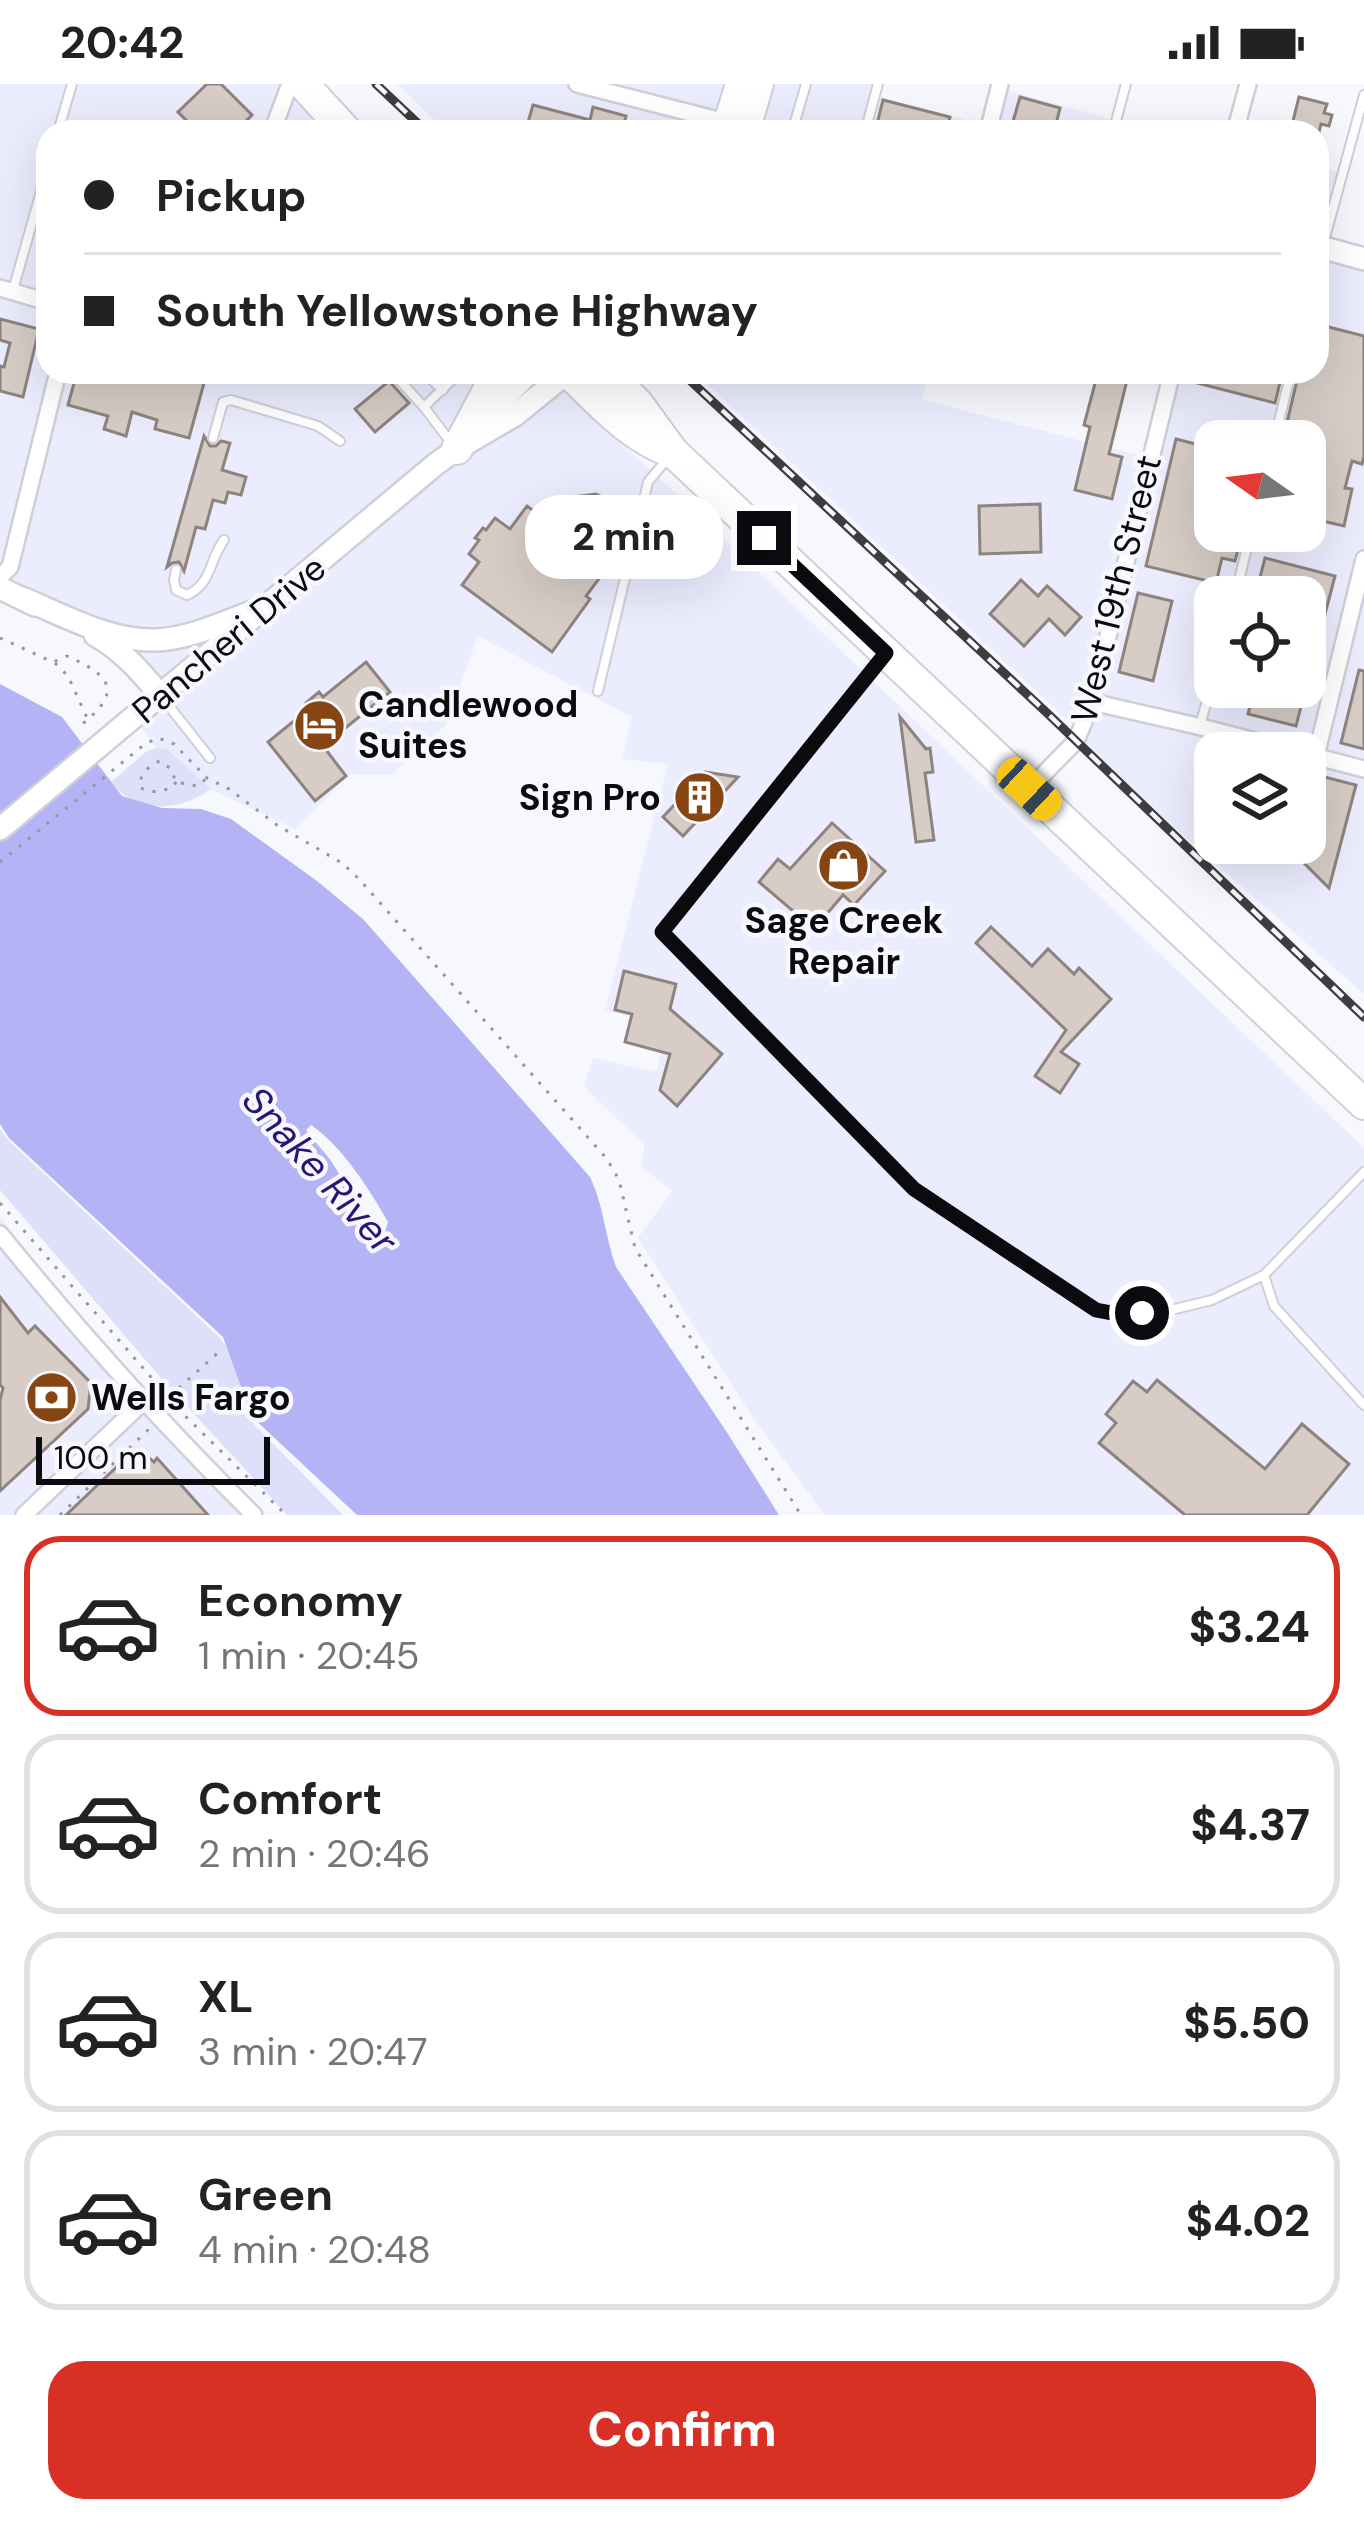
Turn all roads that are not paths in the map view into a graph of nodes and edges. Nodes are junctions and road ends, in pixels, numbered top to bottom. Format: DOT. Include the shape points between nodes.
graph roads {
  1 [pos="72,84"];
  2 [pos="293,84"];
  3 [pos="303,84"];
  4 [pos="577,84"];
  5 [pos="738,84"];
  6 [pos="749,84"];
  7 [pos="761,84"];
  8 [pos="806,84"];
  9 [pos="878,84"];
  10 [pos="1000,84"];
  11 [pos="1126,84"];
  12 [pos="1248,84"];
  13 [pos="638,92"];
  14 [pos="1364,95"];
  15 [pos="62,120"];
  16 [pos="276,120"];
  17 [pos="336,120"];
  18 [pos="713,120"];
  19 [pos="740,120"];
  20 [pos="742,120"];
  21 [pos="745,120"];
  22 [pos="796,120"];
  23 [pos="868,120"];
  24 [pos="991,120"];
  25 [pos="1116,120"];
  26 [pos="1238,120"];
  27 [pos="36,202"];
  28 [pos="1329,219"];
  29 [pos="1329,255"];
  30 [pos="1364,259"];
  31 [pos="6,290"];
  32 [pos="36,299"];
  33 [pos="55,384"];
  34 [pos="403,384"];
  35 [pos="436,384"];
  36 [pos="448,384"];
  37 [pos="492,384"];
  38 [pos="517,384"];
  39 [pos="553,384"];
  40 [pos="581,384"];
  41 [pos="618,384"];
  42 [pos="1169,384"];
  43 [pos="1288,384"];
  44 [pos="442,390"];
  45 [pos="424,407"];
  46 [pos="1279,420"];
  47 [pos="213,438"];
  48 [pos="340,441"];
  49 [pos="457,448"];
  50 [pos="673,452"];
  51 [pos="224,540"];
  52 [pos="1364,559"];
  53 [pos="176,570"];
  54 [pos="0,578"];
  55 [pos="0,588"];
  56 [pos="22,598"];
  57 [pos="267,607"];
  58 [pos="886,653"];
  59 [pos="598,691"];
  60 [pos="160,695"];
  61 [pos="1092,702"];
  62 [pos="1205,708"];
  63 [pos="1200,726"];
  64 [pos="1223,732"];
  65 [pos="1322,732"];
  66 [pos="210,758"];
  67 [pos="1326,759"];
  68 [pos="1364,769"];
  69 [pos="1029,789"];
  70 [pos="0,829"];
  71 [pos="1364,1104"];
  72 [pos="1364,1172"];
  73 [pos="0,1234"];
  74 [pos="1264,1275"];
  75 [pos="145,1401"];
  76 [pos="1364,1405"];
  77 [pos="24,1515"];
  78 [pos="254,1515"];
  1 -- 15 [label="lane"];
  2 -- 16 [label="street"];
  3 -- 17 [label="highway"];
  4 -- 13 [label="street"];
  5 -- 19 [label="main road"];
  6 -- 20 [label="main road"];
  7 -- 21 [label="main road"];
  8 -- 22 [label="lane"];
  9 -- 23 [label="lane"];
  10 -- 24 [label="street"];
  11 -- 25 [label="lane"];
  12 -- 26 [label="street"];
  13 -- 18 [label="street"];
  14 -- 28 [label="lane"];
  27 -- 31 [label="lane"];
  29 -- 30 [label="main road"];
  31 -- 32 [label="street"];
  33 -- 54 [label="street" via="10,567"];
  34 -- 45 [label="lane"];
  35 -- 44 [label="lane"];
  36 -- 44 [label="lane"];
  37 -- 49 [label="highway"];
  38 -- 49 [label="main road, Pancheri Drive"];
  39 -- 49 [label="main road, Pancheri Drive"];
  40 -- 50 [label="highway" via="640,437"];
  41 -- 50 [label="highway"];
  42 -- 61 [label="street, West 19th Street"];
  43 -- 46 [label="lane"];
  44 -- 45 [label="lane"];
  45 -- 49 [label="lane"];
  47 -- 48 [label="lane" via="220,407 231,400 318,426"];
  49 -- 57 [label="main road, Pancheri Drive"];
  50 -- 58 [label="highway"];
  50 -- 59 [label="lane" via="649,482"];
  51 -- 53 [label="lane" via="194,593 176,590"];
  52 -- 65 [label="street"];
  55 -- 56 [label="main road"];
  56 -- 57 [label="main road" via="146,640"];
  56 -- 60 [label="main road" via="115,647"];
  57 -- 60 [label="main road, Pancheri Drive"];
  58 -- 69 [label="highway"];
  58 -- 74 [label="lane" via="662,932 914,1189 1096,1310 1167,1311"];
  60 -- 66 [label="lane"];
  60 -- 70 [label="main road, Pancheri Drive"];
  61 -- 63 [label="street"];
  61 -- 69 [label="street, West 19th Street" via="1076,741"];
  62 -- 63 [label="lane"];
  63 -- 64 [label="street"];
  67 -- 68 [label="street"];
  69 -- 71 [label="highway"];
  72 -- 74 [label="lane"];
  73 -- 75 [label="street"];
  74 -- 76 [label="lane" via="1274,1306"];
  75 -- 77 [label="street"];
  75 -- 78 [label="street"];
}
